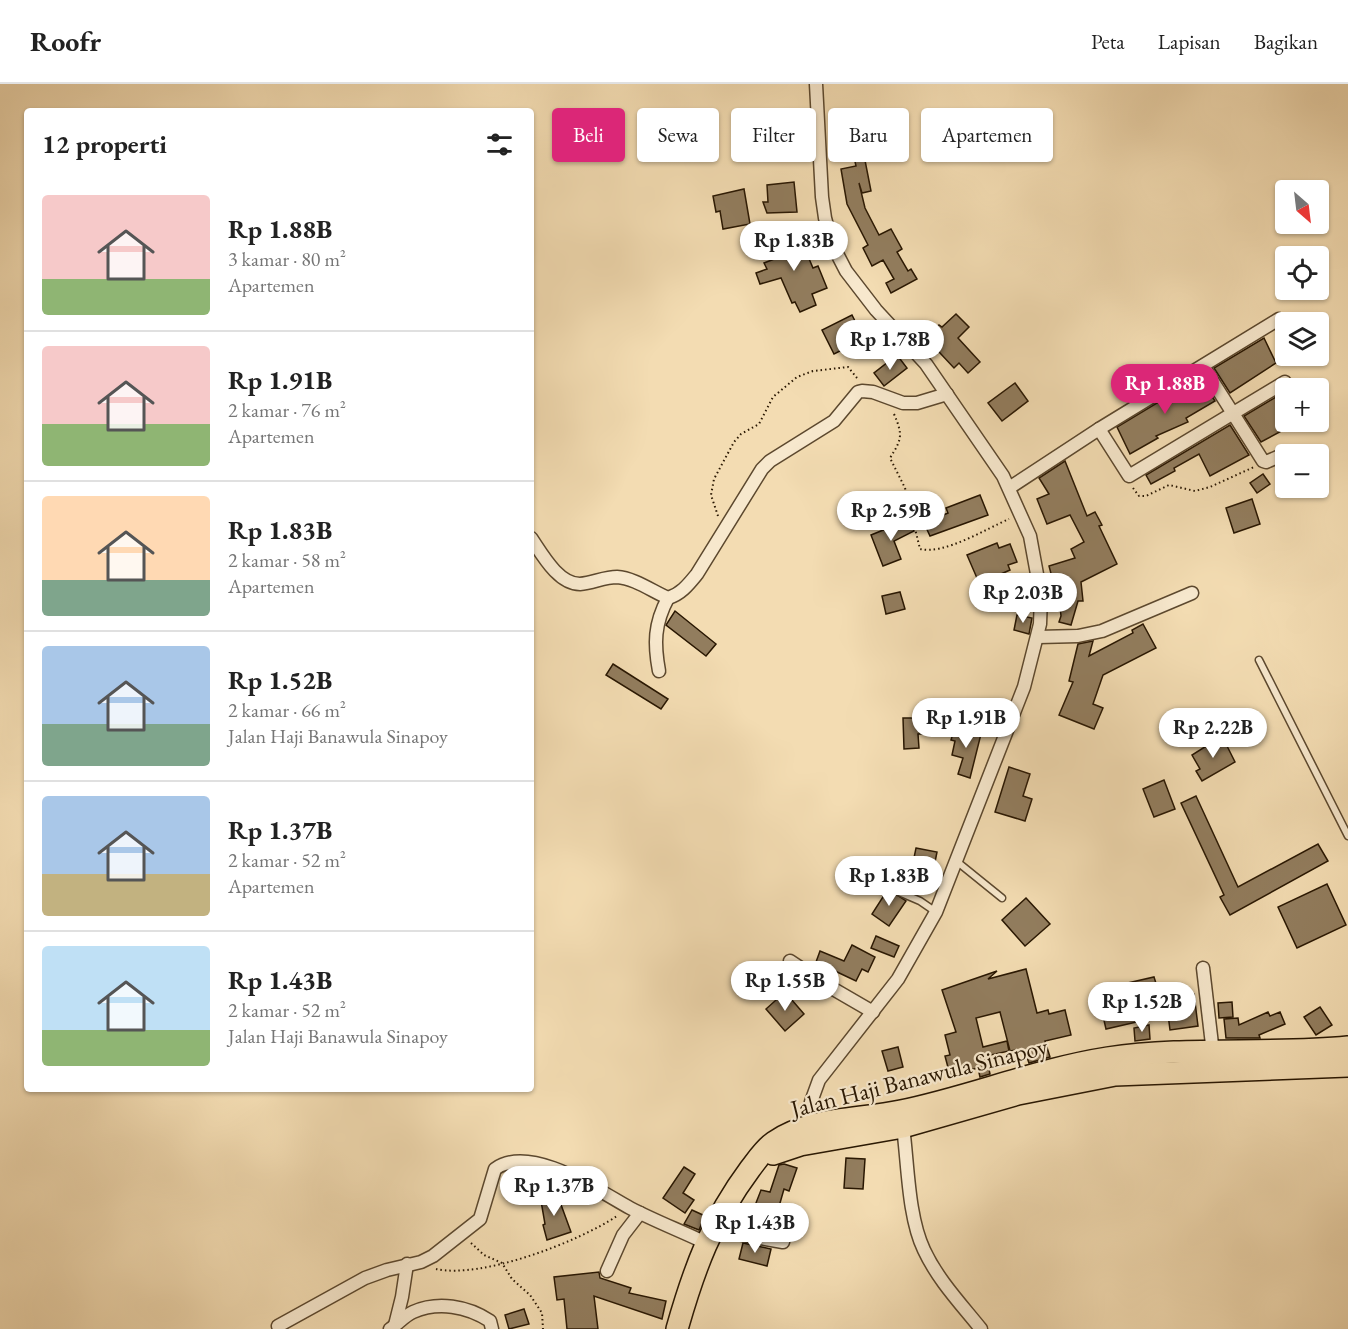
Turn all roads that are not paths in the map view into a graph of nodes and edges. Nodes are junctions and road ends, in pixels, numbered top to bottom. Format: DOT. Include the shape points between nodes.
graph roads {
  1 [pos="816,84"];
  2 [pos="1275,321"];
  3 [pos="1203,366"];
  4 [pos="1275,388"];
  5 [pos="947,394"];
  6 [pos="1233,413"];
  7 [pos="1099,429"];
  8 [pos="1275,458"];
  9 [pos="1009,489"];
  10 [pos="534,542"];
  11 [pos="1192,593"];
  12 [pos="668,598"];
  13 [pos="1038,637"];
  14 [pos="1259,660"];
  15 [pos="659,671"];
  16 [pos="1348,836"];
  17 [pos="955,860"];
  18 [pos="899,892"];
  19 [pos="1002,898"];
  20 [pos="936,912"];
  21 [pos="790,961"];
  22 [pos="1203,968"];
  23 [pos="873,1012"];
  24 [pos="1348,1047"];
  25 [pos="1213,1053"];
  26 [pos="1348,1066"];
  27 [pos="903,1127"];
  28 [pos="802,1137"];
  29 [pos="635,1210"];
  30 [pos="710,1235"];
  31 [pos="783,1242"];
  32 [pos="407,1264"];
  33 [pos="607,1271"];
  34 [pos="392,1328"];
  35 [pos="290,1329"];
  36 [pos="492,1329"];
  37 [pos="677,1329"];
  38 [pos="981,1329"];
  1 -- 5 [label="street" via="822,197 832,244 846,271"];
  2 -- 3 [label="street"];
  3 -- 6 [label="street"];
  3 -- 7 [label="street"];
  4 -- 6 [label="street"];
  5 -- 9 [label="street"];
  5 -- 12 [label="street" via="903,403 866,390 858,392 834,421 762,468 697,574 684,590"];
  6 -- 7 [label="street" via="1128,476"];
  6 -- 8 [label="street" via="1264,462"];
  7 -- 9 [label="street"];
  9 -- 13 [label="street" via="1030,536 1041,596"];
  10 -- 12 [label="street" via="549,563 571,582 624,578"];
  11 -- 13 [label="street" via="1102,631"];
  12 -- 15 [label="street" via="655,633"];
  13 -- 17 [label="street" via="1024,687"];
  14 -- 16 [label="lane"];
  17 -- 19 [label="lane"];
  17 -- 20 [label="street"];
  18 -- 20 [label="lane"];
  20 -- 23 [label="street" via="898,979"];
  21 -- 23 [label="street"];
  22 -- 25 [label="street"];
  23 -- 28 [label="street" via="819,1080"];
  24 -- 25 [label="highway, Jalan Haji Banawula Sinapoy"];
  25 -- 28 [label="highway, Jalan Haji Banawula Sinapoy" via="1161,1053 1079,1063"];
  26 -- 27 [label="highway, Jalan Haji Banawula Sinapoy" via="1115,1075 1018,1095"];
  27 -- 28 [label="highway, Jalan Haji Banawula Sinapoy"];
  27 -- 38 [label="street" via="915,1223 924,1250 946,1286"];
  28 -- 30 [label="highway, Jalan Haji Banawula Sinapoy" via="770,1150 727,1199"];
  29 -- 30 [label="street"];
  29 -- 32 [label="street" via="574,1176 516,1161 495,1168 480,1219 433,1256"];
  29 -- 33 [label="street"];
  30 -- 31 [label="street" via="732,1233"];
  30 -- 37 [label="highway, Jalan Haji Banawula Sinapoy"];
  32 -- 34 [label="street"];
  32 -- 35 [label="street" via="365,1278 278,1326"];
  34 -- 36 [label="street" via="410,1313 429,1306 464,1309 490,1321"];
}
